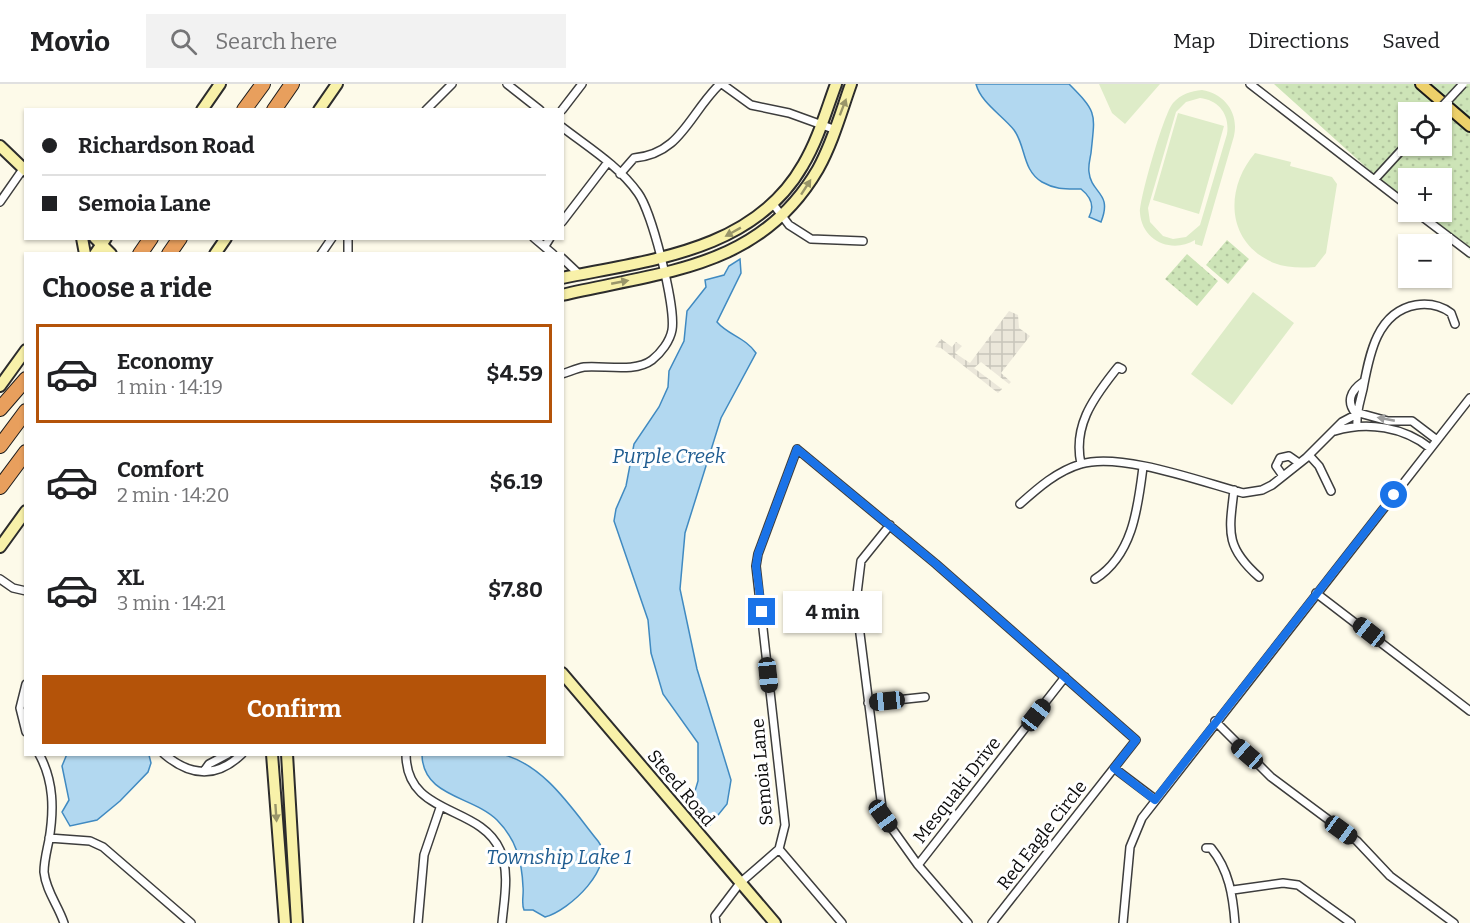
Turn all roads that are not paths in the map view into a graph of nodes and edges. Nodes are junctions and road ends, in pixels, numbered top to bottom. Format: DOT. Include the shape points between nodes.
graph roads {
  1 [pos="220,84"];
  2 [pos="263,84"];
  3 [pos="292,84"];
  4 [pos="338,84"];
  5 [pos="452,84"];
  6 [pos="507,84"];
  7 [pos="582,84"];
  8 [pos="721,84"];
  9 [pos="836,84"];
  10 [pos="851,84"];
  11 [pos="1250,84"];
  12 [pos="1420,84"];
  13 [pos="1463,84"];
  14 [pos="1446,102"];
  15 [pos="203,108"];
  16 [pos="245,108"];
  17 [pos="275,108"];
  18 [pos="320,108"];
  19 [pos="428,108"];
  20 [pos="537,108"];
  21 [pos="564,108"];
  22 [pos="821,125"];
  23 [pos="1470,126"];
  24 [pos="564,129"];
  25 [pos="836,130"];
  26 [pos="0,146"];
  27 [pos="1398,154"];
  28 [pos="608,162"];
  29 [pos="24,170"];
  30 [pos="620,174"];
  31 [pos="1376,179"];
  32 [pos="1398,198"];
  33 [pos="0,202"];
  34 [pos="773,204"];
  35 [pos="782,215"];
  36 [pos="564,219"];
  37 [pos="1429,222"];
  38 [pos="536,240"];
  39 [pos="548,240"];
  40 [pos="863,241"];
  41 [pos="544,246"];
  42 [pos="551,252"];
  43 [pos="1470,253"];
  44 [pos="659,258"];
  45 [pos="564,260"];
  46 [pos="664,273"];
  47 [pos="580,275"];
  48 [pos="564,278"];
  49 [pos="564,295"];
  50 [pos="1455,324"];
  51 [pos="24,353"];
  52 [pos="1122,369"];
  53 [pos="564,373"];
  54 [pos="24,381"];
  55 [pos="0,386"];
  56 [pos="1470,398"];
  57 [pos="0,409"];
  58 [pos="24,414"];
  59 [pos="1356,414"];
  60 [pos="1357,426"];
  61 [pos="1335,431"];
  62 [pos="1437,440"];
  63 [pos="0,447"];
  64 [pos="1430,448"];
  65 [pos="24,455"];
  66 [pos="1309,455"];
  67 [pos="1299,463"];
  68 [pos="1081,464"];
  69 [pos="821,466"];
  70 [pos="1143,467"];
  71 [pos="13,469"];
  72 [pos="1283,476"];
  73 [pos="0,487"];
  74 [pos="1234,490"];
  75 [pos="1331,491"];
  76 [pos="0,501"];
  77 [pos="1020,504"];
  78 [pos="24,514"];
  79 [pos="890,525"];
  80 [pos="0,547"];
  81 [pos="1259,576"];
  82 [pos="0,579"];
  83 [pos="1095,579"];
  84 [pos="24,591"];
  85 [pos="1316,593"];
  86 [pos="564,675"];
  87 [pos="1065,677"];
  88 [pos="24,692"];
  89 [pos="925,697"];
  90 [pos="868,703"];
  91 [pos="1470,711"];
  92 [pos="1215,721"];
  93 [pos="24,724"];
  94 [pos="40,756"];
  95 [pos="167,756"];
  96 [pos="224,756"];
  97 [pos="240,756"];
  98 [pos="272,756"];
  99 [pos="287,756"];
  100 [pos="406,756"];
  101 [pos="1114,768"];
  102 [pos="204,771"];
  103 [pos="1155,800"];
  104 [pos="441,808"];
  105 [pos="50,838"];
  106 [pos="1206,848"];
  107 [pos="779,849"];
  108 [pos="918,865"];
  109 [pos="740,883"];
  110 [pos="1233,890"];
  111 [pos="64,923"];
  112 [pos="191,923"];
  113 [pos="285,923"];
  114 [pos="297,923"];
  115 [pos="418,923"];
  116 [pos="502,923"];
  117 [pos="716,923"];
  118 [pos="775,923"];
  119 [pos="842,923"];
  120 [pos="969,923"];
  121 [pos="992,923"];
  122 [pos="1123,923"];
  123 [pos="1235,923"];
  124 [pos="1351,923"];
  125 [pos="1454,923"];
  1 -- 15 [label="street"];
  2 -- 16 [label="highway"];
  3 -- 17 [label="highway"];
  4 -- 18 [label="street"];
  5 -- 19 [label="street"];
  6 -- 20 [label="street"];
  7 -- 21 [label="street"];
  8 -- 22 [label="street" via="751,105"];
  8 -- 30 [label="street" via="670,146 649,157 634,158"];
  9 -- 22 [label="street"];
  25 -- 10 [label="street, one-way"];
  11 -- 31 [label="street"];
  12 -- 23 [label="main road"];
  13 -- 14 [label="street, bridge"];
  22 -- 25 [label="street"];
  22 -- 34 [label="street" via="802,167"];
  24 -- 28 [label="street"];
  35 -- 25 [label="street, one-way" via="819,168"];
  26 -- 29 [label="street"];
  27 -- 31 [label="street"];
  28 -- 30 [label="street"];
  28 -- 36 [label="street"];
  29 -- 33 [label="street"];
  30 -- 44 [label="street" via="638,192 648,210"];
  31 -- 32 [label="street"];
  34 -- 35 [label="street"];
  34 -- 44 [label="street, one-way" via="714,243"];
  35 -- 40 [label="street" via="789,225 811,239"];
  35 -- 46 [label="street" via="726,254"];
  37 -- 43 [label="street"];
  38 -- 41 [label="street"];
  39 -- 41 [label="street"];
  41 -- 42 [label="street"];
  44 -- 46 [label="street"];
  44 -- 47 [label="street"];
  45 -- 47 [label="street"];
  49 -- 46 [label="street, one-way"];
  46 -- 53 [label="street" via="673,314 672,332 650,362 582,367"];
  47 -- 48 [label="street"];
  50 -- 59 [label="street" via="1451,313 1428,304 1408,306 1395,314 1373,343"];
  51 -- 55 [label="street"];
  52 -- 68 [label="street" via="1118,367 1084,416 1077,448"];
  54 -- 57 [label="highway"];
  56 -- 62 [label="street"];
  58 -- 63 [label="highway"];
  59 -- 60 [label="street"];
  59 -- 61 [label="street"];
  62 -- 59 [label="street, one-way" via="1412,421"];
  60 -- 61 [label="street"];
  60 -- 64 [label="street" via="1413,436"];
  61 -- 66 [label="street"];
  62 -- 64 [label="street"];
  64 -- 85 [label="street"];
  65 -- 71 [label="highway"];
  66 -- 67 [label="street"];
  66 -- 75 [label="street"];
  67 -- 72 [label="street"];
  67 -- 72 [label="street" via="1289,456 1280,458 1276,466"];
  68 -- 70 [label="street" via="1096,461"];
  68 -- 77 [label="street" via="1058,473"];
  69 -- 79 [label="street, Red Eagle Circle"];
  69 -- 107 [label="street, Semoia Lane" via="797,449 756,566 785,825"];
  70 -- 74 [label="street"];
  70 -- 83 [label="street" via="1130,535"];
  71 -- 73 [label="highway"];
  71 -- 76 [label="highway"];
  72 -- 74 [label="street" via="1262,490"];
  74 -- 81 [label="street" via="1230,537 1236,554"];
  78 -- 80 [label="street"];
  79 -- 87 [label="street, Red Eagle Circle"];
  79 -- 90 [label="street" via="861,561 857,577 858,633"];
  82 -- 84 [label="street"];
  85 -- 91 [label="street"];
  85 -- 92 [label="street"];
  86 -- 109 [label="street, Steed Road"];
  87 -- 101 [label="street, Red Eagle Circle" via="1136,740"];
  87 -- 108 [label="street, Mesquaki Drive"];
  88 -- 93 [label="street" via="20,708"];
  89 -- 90 [label="street"];
  90 -- 108 [label="street" via="883,816"];
  92 -- 103 [label="street"];
  92 -- 125 [label="street" via="1271,777 1357,841 1390,876"];
  94 -- 105 [label="street" via="51,781"];
  95 -- 102 [label="street" via="182,767"];
  96 -- 102 [label="street"];
  97 -- 102 [label="street" via="226,768"];
  98 -- 113 [label="street, one-way"];
  99 -- 114 [label="street"];
  100 -- 104 [label="street" via="412,782"];
  101 -- 103 [label="street"];
  101 -- 121 [label="street, Red Eagle Circle"];
  103 -- 122 [label="street" via="1138,825 1131,847"];
  104 -- 115 [label="street" via="424,855"];
  104 -- 116 [label="street" via="481,827 500,849 505,868"];
  105 -- 111 [label="street" via="45,859 46,883"];
  105 -- 112 [label="street" via="90,841 103,847"];
  106 -- 110 [label="street" via="1217,855"];
  107 -- 109 [label="street, Semoia Lane"];
  107 -- 119 [label="street"];
  108 -- 120 [label="street"];
  109 -- 117 [label="street, Semoia Lane" via="715,916"];
  109 -- 118 [label="street, Steed Road"];
  110 -- 123 [label="street"];
  110 -- 124 [label="street" via="1283,883 1298,885"];
}
